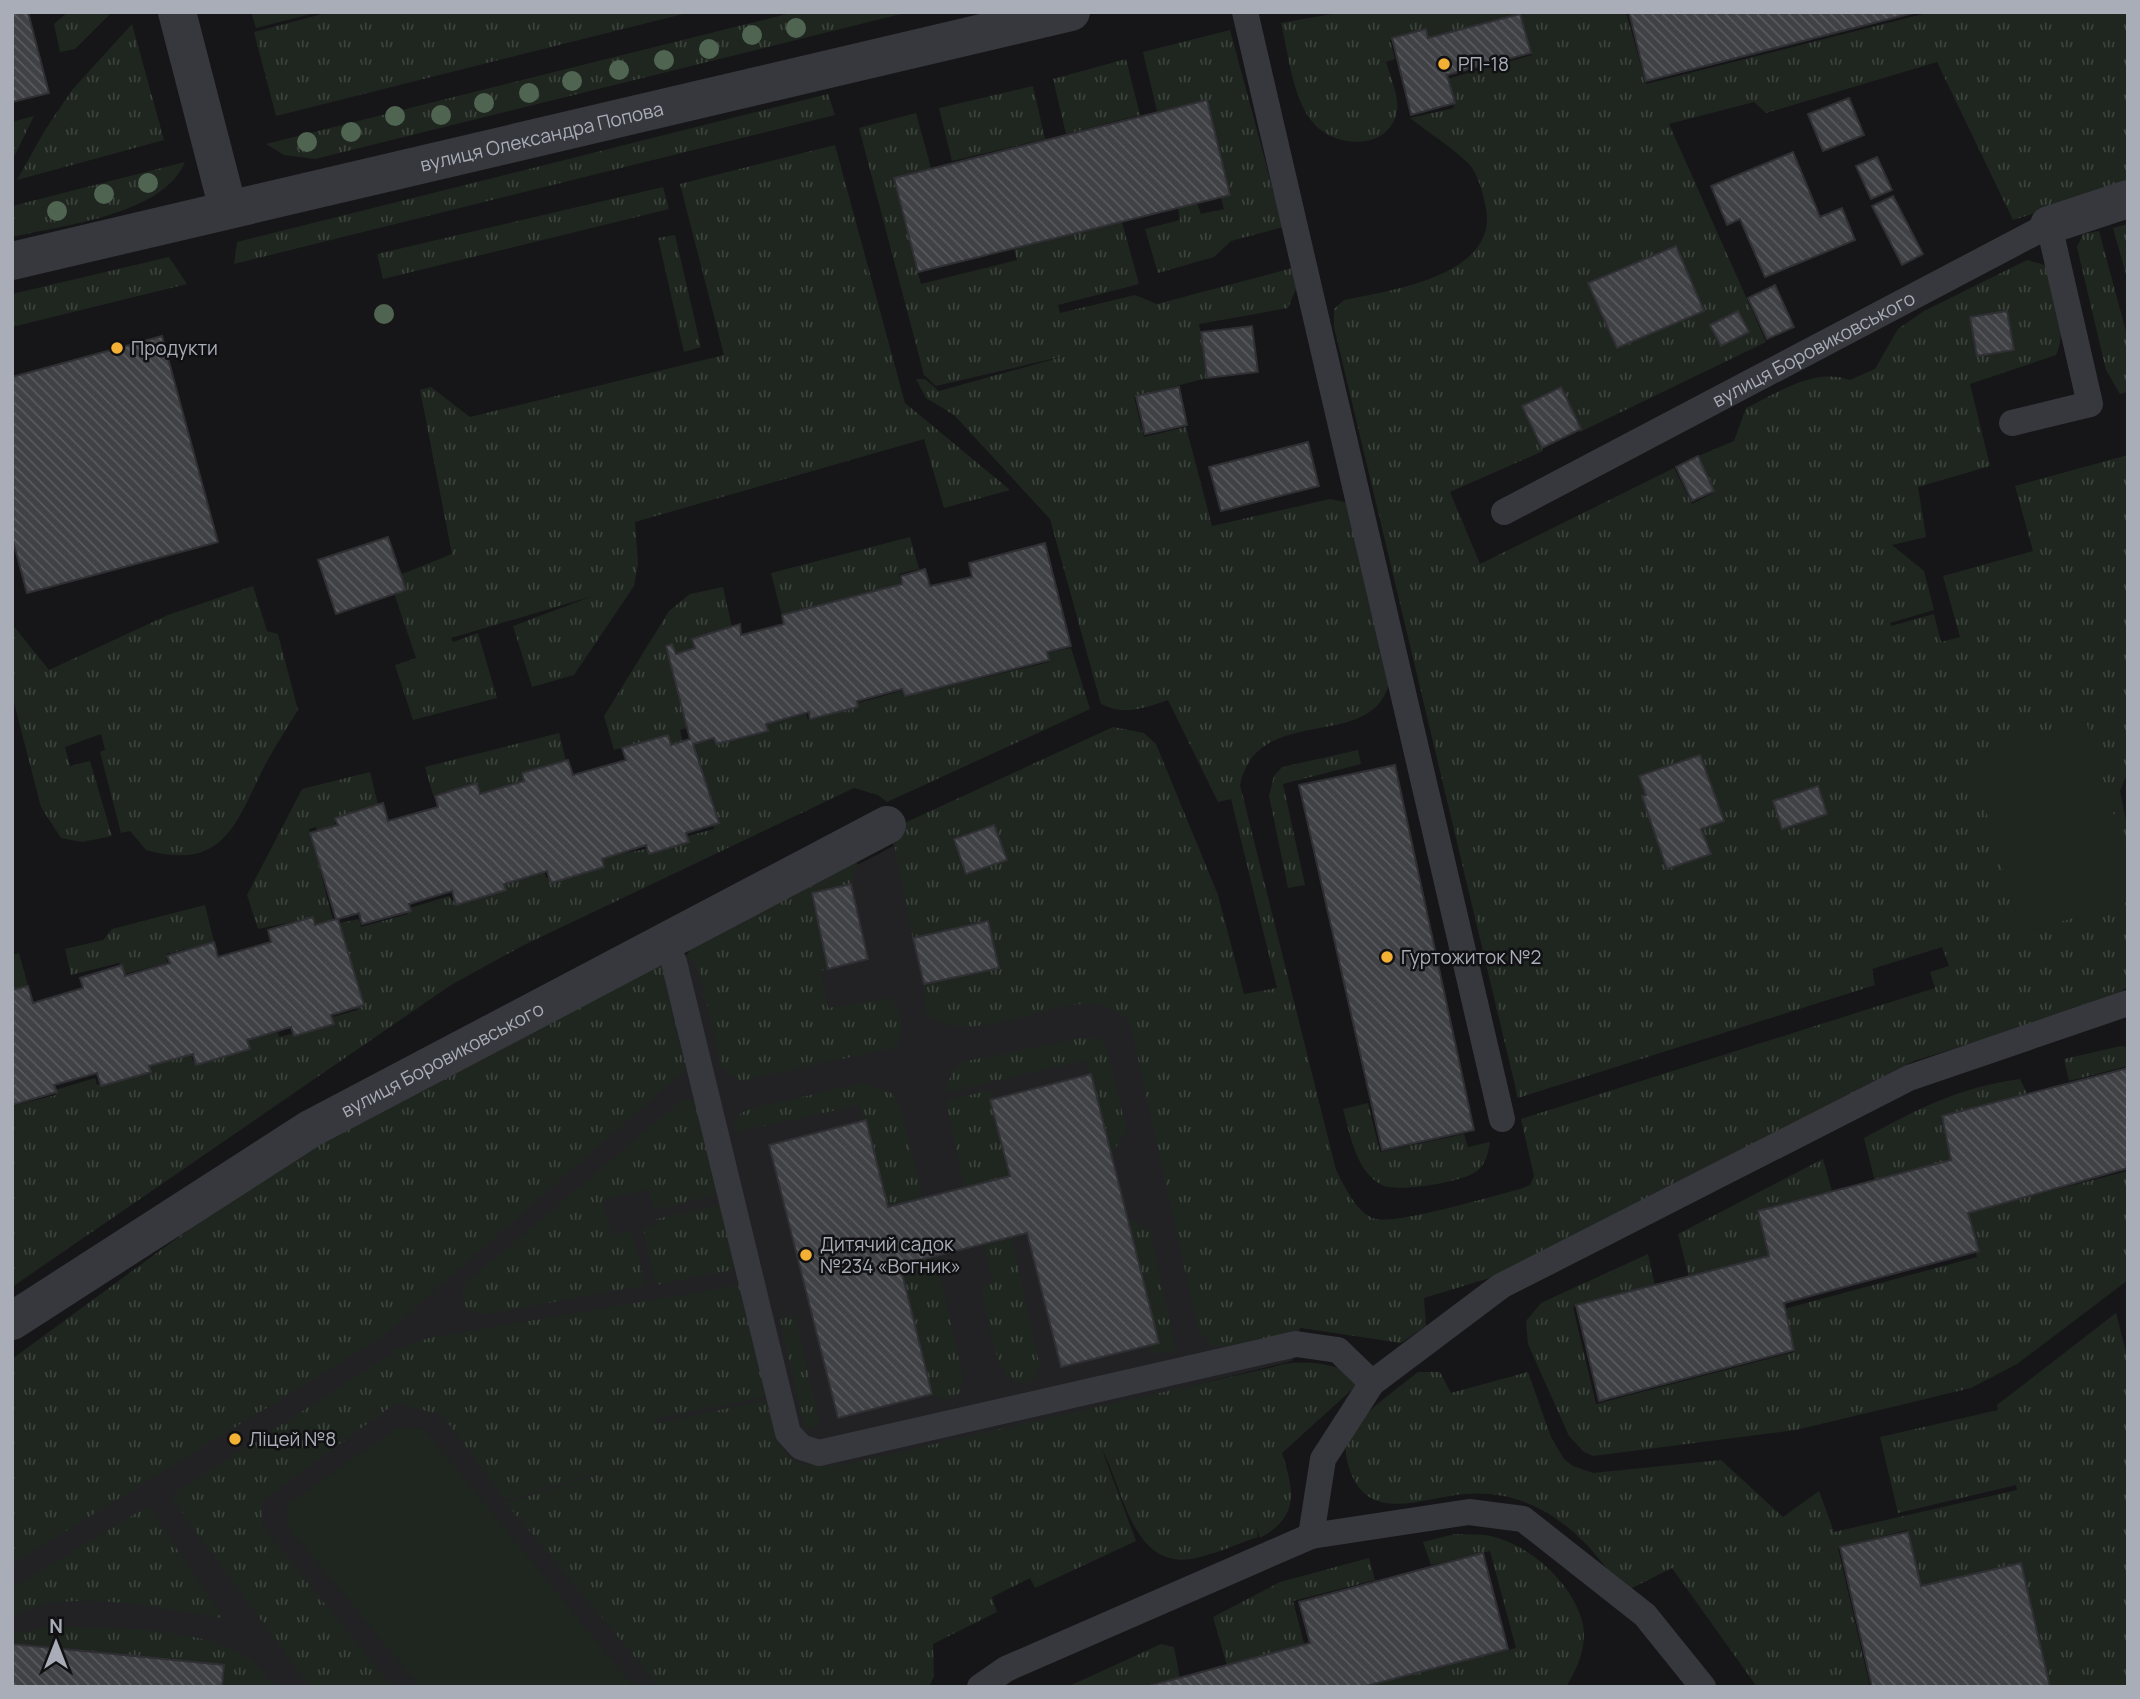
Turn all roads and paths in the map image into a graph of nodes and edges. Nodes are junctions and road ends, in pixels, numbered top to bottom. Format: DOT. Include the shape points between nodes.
graph roads {
  1 [pos="177,12"];
  2 [pos="1071,12"];
  3 [pos="1245,12"];
  4 [pos="2128,199"];
  5 [pos="228,209"];
  6 [pos="2049,225"];
  7 [pos="12,261"];
  8 [pos="2012,423"];
  9 [pos="1504,512"];
  10 [pos="887,825"];
  11 [pos="664,942"];
  12 [pos="2128,1003"];
  13 [pos="1502,1119"];
  14 [pos="12,1321"];
  15 [pos="1372,1383"];
  16 [pos="1311,1536"];
  17 [pos="979,1687"];
  18 [pos="1703,1687"];
  1 -- 5 [label="street"];
  2 -- 5 [label="street, вулиця Олександра Попова"];
  3 -- 13 [label="lane"];
  4 -- 6 [label="street, вулиця Боровиковського"];
  5 -- 7 [label="street, вулиця Олександра Попова"];
  6 -- 8 [label="lane" via="2090,404"];
  6 -- 9 [label="lane, вулиця Боровиковського"];
  10 -- 11 [label="street, вулиця Боровиковського"];
  11 -- 14 [label="street, вулиця Боровиковського" via="310,1129"];
  11 -- 15 [label="lane" via="674,962 788,1433 801,1447 819,1453 1296,1344 1338,1350"];
  12 -- 15 [label="lane" via="1909,1079 1501,1286"];
  15 -- 16 [label="lane" via="1323,1459"];
  16 -- 17 [label="lane" via="1006,1669"];
  16 -- 18 [label="lane" via="1469,1512 1523,1519 1645,1615"];
}
